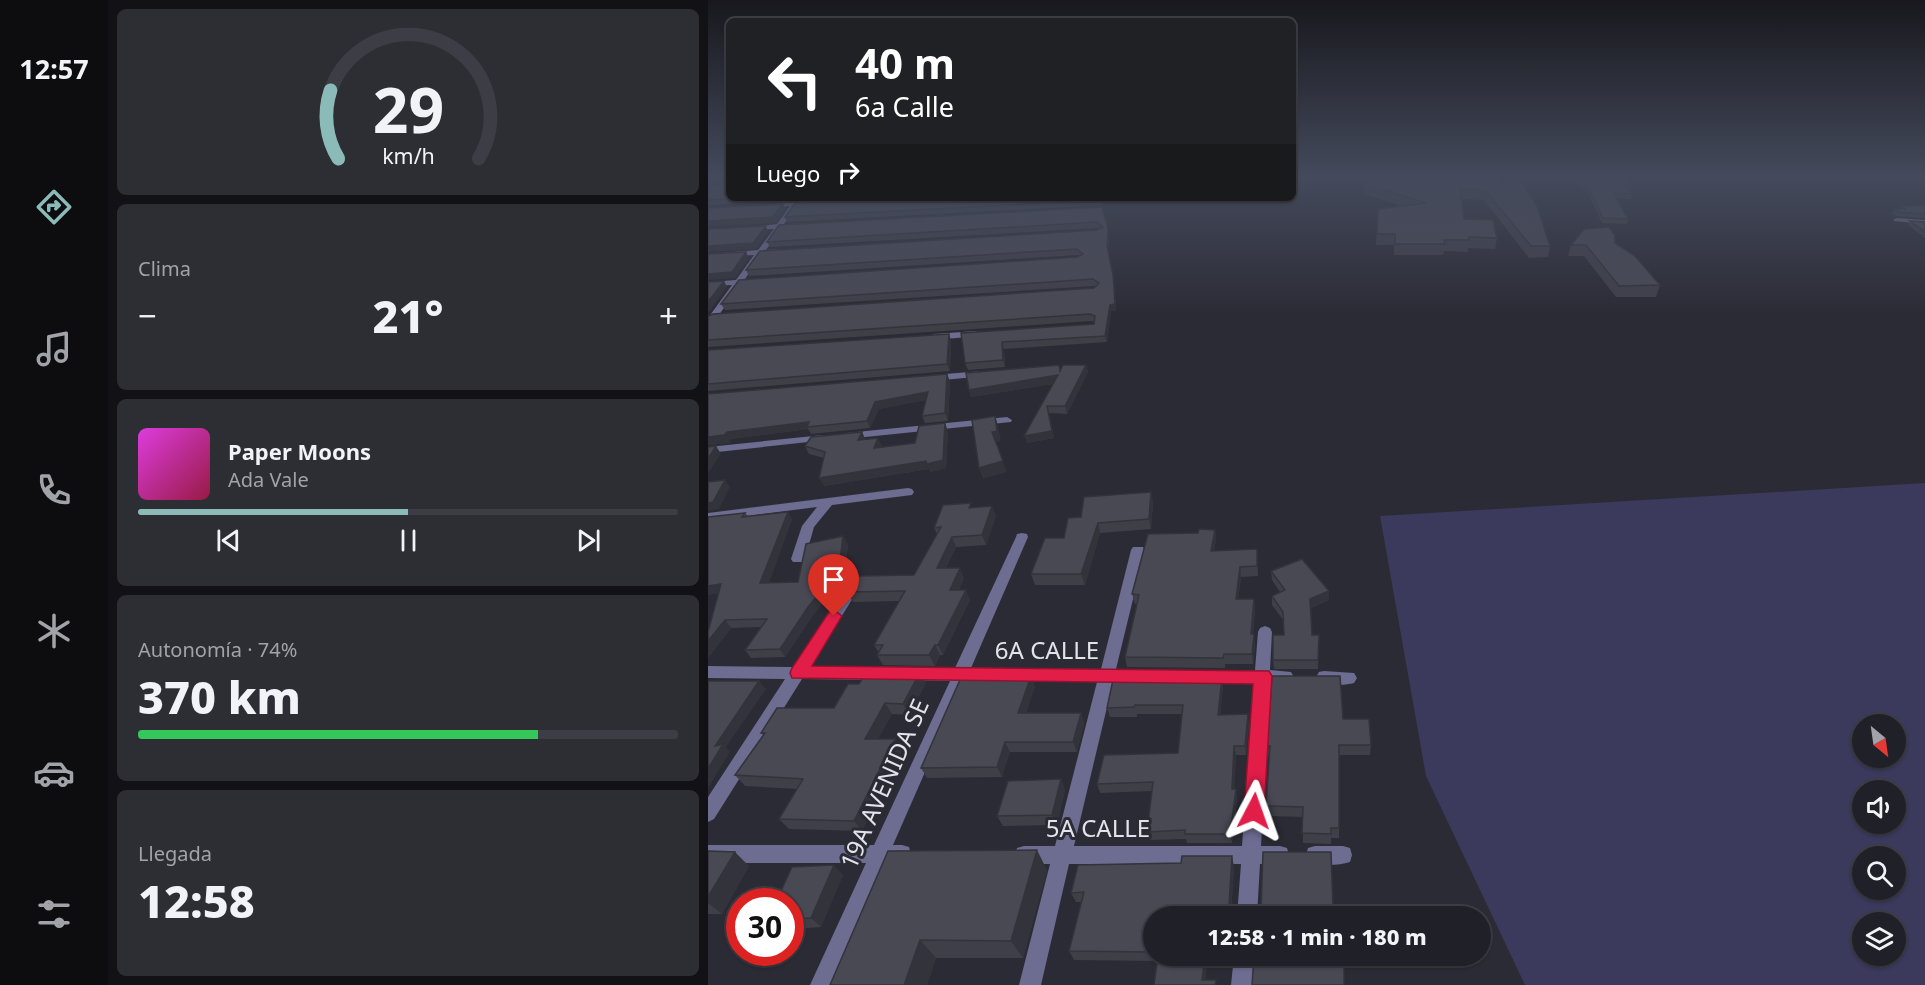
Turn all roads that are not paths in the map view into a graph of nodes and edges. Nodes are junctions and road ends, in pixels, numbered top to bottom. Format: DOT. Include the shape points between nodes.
graph roads {
  1 [pos="779,223"];
  2 [pos="800,225"];
  3 [pos="777,226"];
  4 [pos="743,228"];
  5 [pos="782,251"];
  6 [pos="759,252"];
  7 [pos="708,256"];
  8 [pos="761,281"];
  9 [pos="737,282"];
  10 [pos="708,284"];
  11 [pos="726,315"];
  12 [pos="711,316"];
  13 [pos="708,324"];
  14 [pos="988,333"];
  15 [pos="918,338"];
  16 [pos="990,373"];
  17 [pos="920,379"];
  18 [pos="1007,420"];
  19 [pos="708,450"];
  20 [pos="908,492"];
  21 [pos="827,504"];
  22 [pos="708,517"];
  23 [pos="1022,537"];
  24 [pos="1138,550"];
  25 [pos="798,559"];
  26 [pos="858,579"];
  27 [pos="1265,632"];
  28 [pos="708,672"];
  29 [pos="798,673"];
  30 [pos="961,674"];
  31 [pos="1107,675"];
  32 [pos="1263,676"];
  33 [pos="1349,678"];
  34 [pos="708,813"];
  35 [pos="708,854"];
  36 [pos="880,854"];
  37 [pos="926,855"];
  38 [pos="1005,855"];
  39 [pos="1062,855"];
  40 [pos="1251,855"];
  41 [pos="1343,855"];
  42 [pos="1248,906"];
  43 [pos="1243,966"];
  44 [pos="821,985"];
  45 [pos="1030,985"];
  46 [pos="1242,985"];
  1 -- 3 [label="street"];
  2 -- 3 [label="street"];
  3 -- 4 [label="street"];
  3 -- 6 [label="street"];
  5 -- 6 [label="street"];
  6 -- 7 [label="street"];
  6 -- 9 [label="street"];
  8 -- 9 [label="street"];
  9 -- 10 [label="street"];
  9 -- 12 [label="street"];
  11 -- 12 [label="street"];
  12 -- 13 [label="street"];
  14 -- 15 [label="street"];
  16 -- 17 [label="street"];
  18 -- 19 [label="street"];
  20 -- 21 [label="street"];
  21 -- 22 [label="street"];
  21 -- 25 [label="street" via="808,526"];
  23 -- 30 [label="street, 19A AVENIDA SE"];
  24 -- 31 [label="street"];
  26 -- 29 [label="street"];
  27 -- 32 [label="street"];
  28 -- 29 [label="street, 6A CALLE"];
  29 -- 30 [label="street, 6A CALLE"];
  29 -- 34 [label="street"];
  30 -- 31 [label="street, 6A CALLE"];
  30 -- 36 [label="street, 19A AVENIDA SE"];
  31 -- 32 [label="street, 6A CALLE"];
  31 -- 39 [label="street"];
  32 -- 33 [label="street, 6A CALLE"];
  32 -- 40 [label="street"];
  35 -- 36 [label="street"];
  36 -- 37 [label="street"];
  36 -- 44 [label="street, 19A AVENIDA SE"];
  38 -- 39 [label="street, 5A CALLE"];
  39 -- 40 [label="street, 5A CALLE"];
  39 -- 45 [label="street"];
  40 -- 41 [label="street, 5A CALLE"];
  40 -- 42 [label="street"];
  43 -- 46 [label="street"];
}
